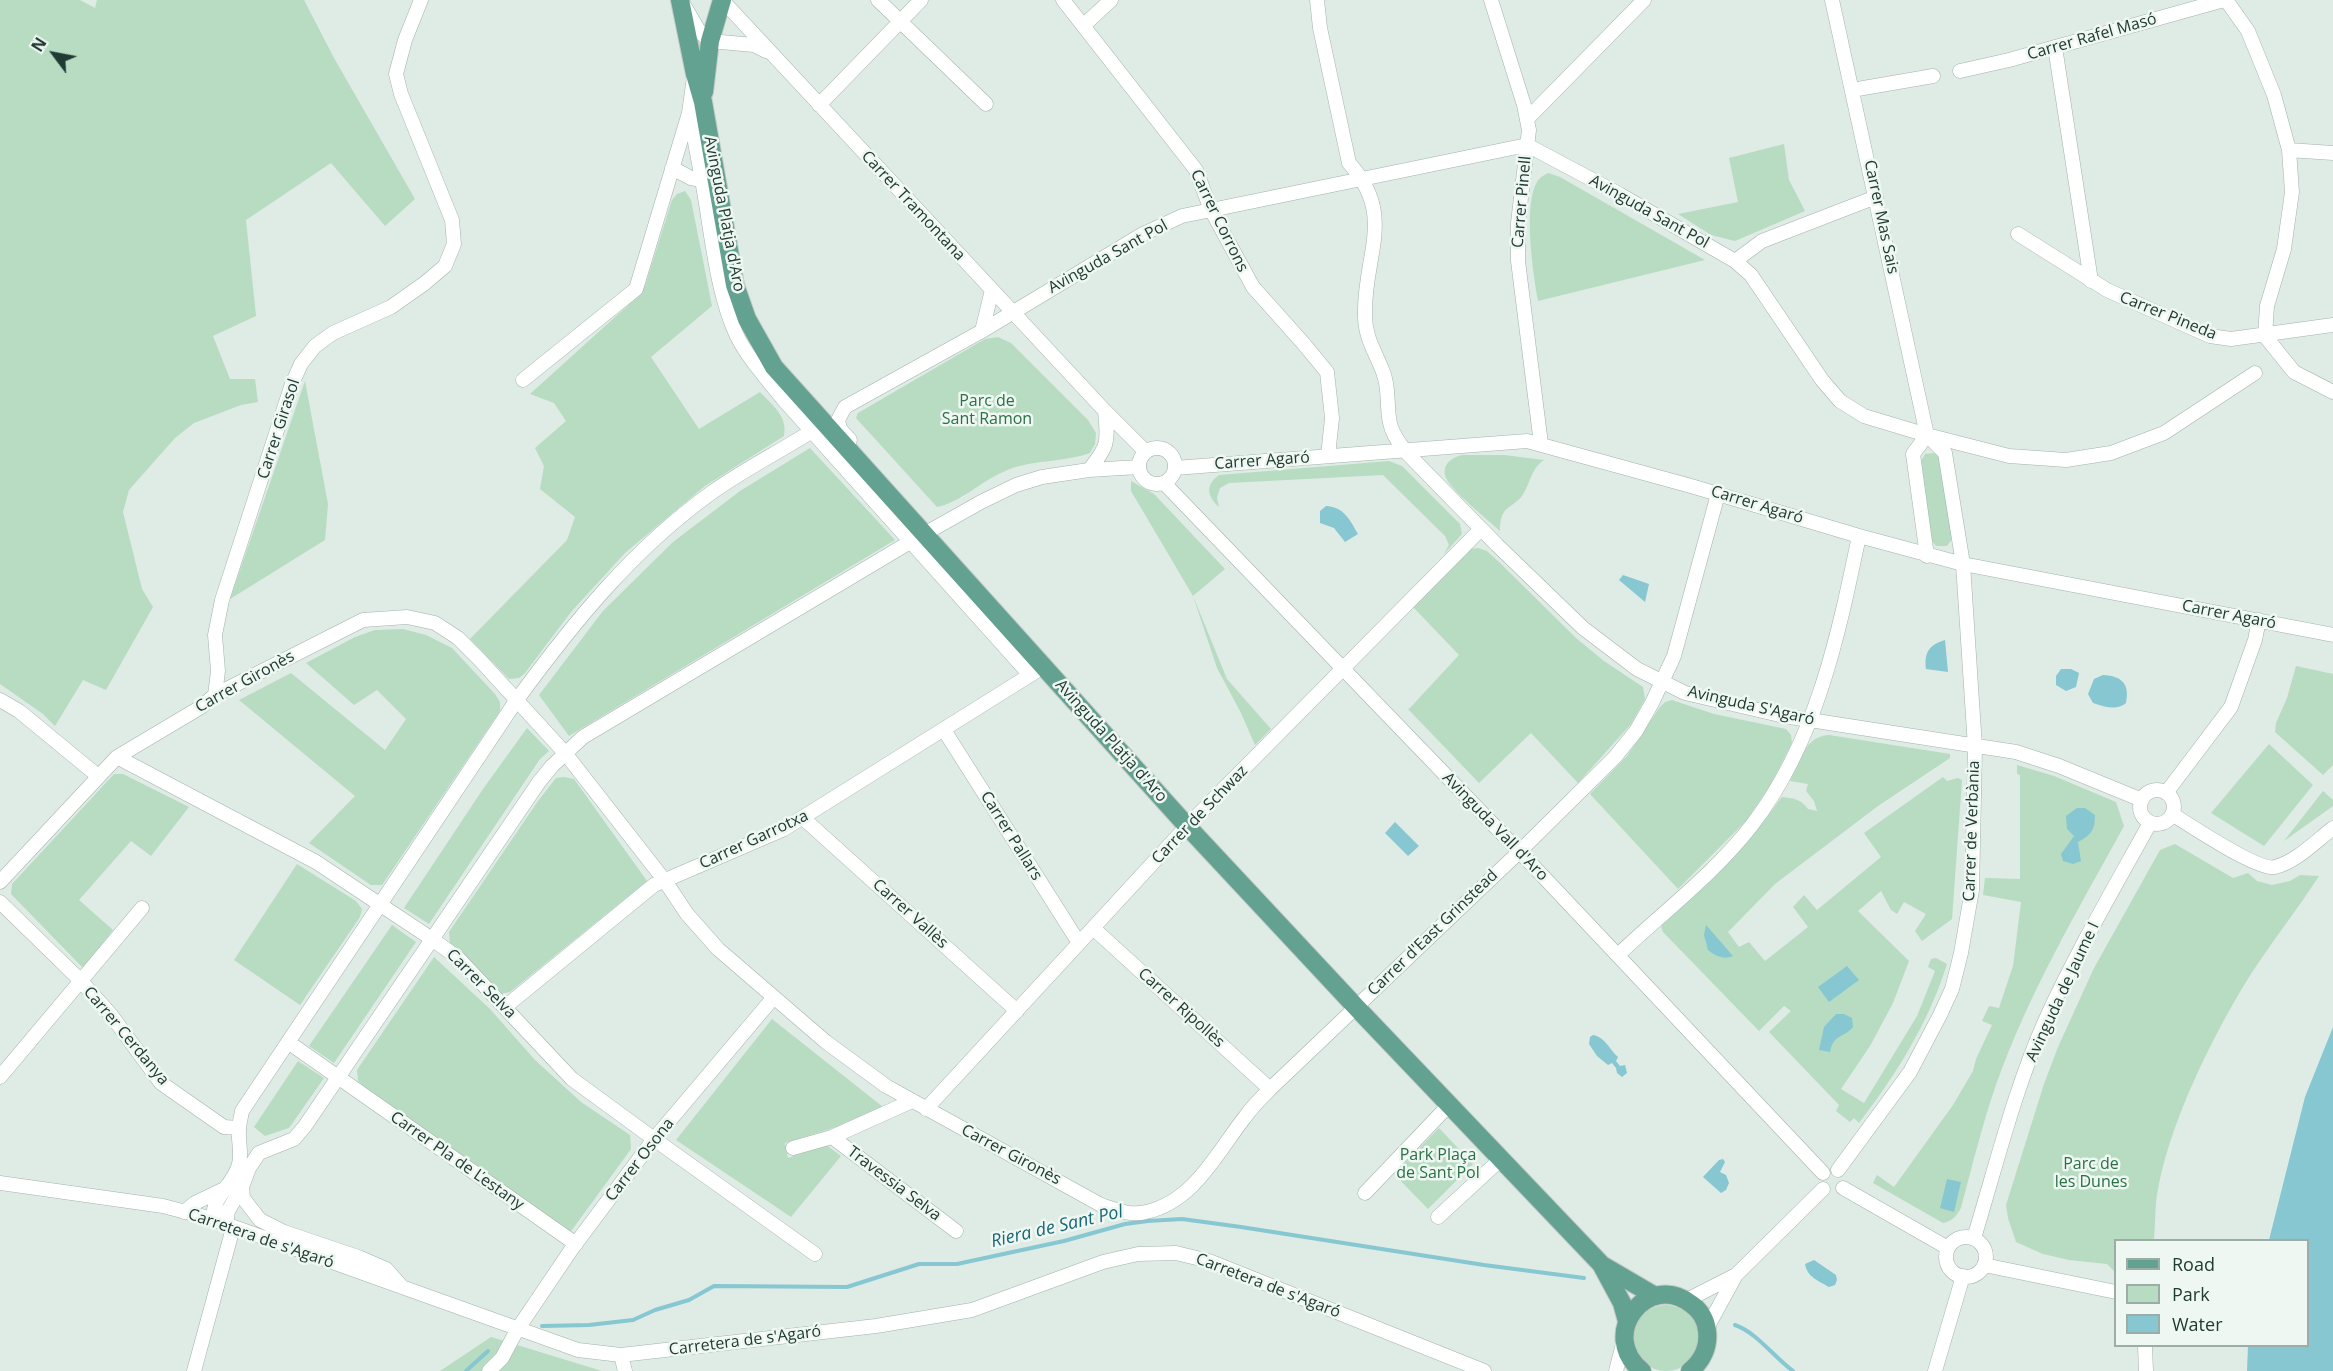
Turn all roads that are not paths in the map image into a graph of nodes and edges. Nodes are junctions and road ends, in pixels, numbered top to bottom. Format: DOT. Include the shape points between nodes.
graph roads {
  1 [pos="421,0"];
  2 [pos="680,0"];
  3 [pos="722,0"];
  4 [pos="878,0"];
  5 [pos="921,0"];
  6 [pos="1063,0"];
  7 [pos="1111,0"];
  8 [pos="1317,0"];
  9 [pos="1491,0"];
  10 [pos="1644,0"];
  11 [pos="1832,0"];
  12 [pos="2225,0"];
  13 [pos="900,21"];
  14 [pos="1084,25"];
  15 [pos="710,41"];
  16 [pos="731,43"];
  17 [pos="2055,47"];
  18 [pos="771,54"];
  19 [pos="1960,71"];
  20 [pos="700,74"];
  21 [pos="1933,76"];
  22 [pos="1852,90"];
  23 [pos="986,104"];
  24 [pos="819,105"];
  25 [pos="696,107"];
  26 [pos="1527,119"];
  27 [pos="1527,146"];
  28 [pos="2289,150"];
  29 [pos="2333,153"];
  30 [pos="672,168"];
  31 [pos="1363,179"];
  32 [pos="702,180"];
  33 [pos="1876,197"];
  34 [pos="1211,210"];
  35 [pos="2018,234"];
  36 [pos="1735,261"];
  37 [pos="2091,281"];
  38 [pos="992,290"];
  39 [pos="1012,312"];
  40 [pos="2333,324"];
  41 [pos="982,331"];
  42 [pos="2265,336"];
  43 [pos="2255,373"];
  44 [pos="523,380"];
  45 [pos="2333,392"];
  46 [pos="1105,411"];
  47 [pos="812,431"];
  48 [pos="1927,435"];
  49 [pos="1541,444"];
  50 [pos="1405,451"];
  51 [pos="1146,452"];
  52 [pos="1328,456"];
  53 [pos="1139,467"];
  54 [pos="1175,468"];
  55 [pos="1089,470"];
  56 [pos="1164,483"];
  57 [pos="884,490"];
  58 [pos="1718,494"];
  59 [pos="1481,529"];
  60 [pos="1859,536"];
  61 [pos="917,538"];
  62 [pos="1927,556"];
  63 [pos="1963,564"];
  64 [pos="2259,620"];
  65 [pos="2333,635"];
  66 [pos="1344,668"];
  67 [pos="1037,670"];
  68 [pos="1663,682"];
  69 [pos="215,695"];
  70 [pos="0,700"];
  71 [pos="516,702"];
  72 [pos="1811,721"];
  73 [pos="944,730"];
  74 [pos="1975,747"];
  75 [pos="565,753"];
  76 [pos="117,757"];
  77 [pos="98,776"];
  78 [pos="2166,793"];
  79 [pos="2142,800"];
  80 [pos="2172,814"];
  81 [pos="803,818"];
  82 [pos="2150,823"];
  83 [pos="1187,826"];
  84 [pos="2333,828"];
  85 [pos="1519,852"];
  86 [pos="665,881"];
  87 [pos="0,882"];
  88 [pos="0,902"];
  89 [pos="381,903"];
  90 [pos="142,908"];
  91 [pos="1093,928"];
  92 [pos="432,939"];
  93 [pos="1079,943"];
  94 [pos="1618,955"];
  95 [pos="80,980"];
  96 [pos="774,998"];
  97 [pos="505,1007"];
  98 [pos="1356,1007"];
  99 [pos="1017,1011"];
  100 [pos="288,1042"];
  101 [pos="339,1076"];
  102 [pos="0,1077"];
  103 [pos="1270,1089"];
  104 [pos="912,1101"];
  105 [pos="1449,1105"];
  106 [pos="926,1109"];
  107 [pos="239,1128"];
  108 [pos="832,1137"];
  109 [pos="654,1140"];
  110 [pos="793,1148"];
  111 [pos="1501,1159"];
  112 [pos="1838,1170"];
  113 [pos="1823,1173"];
  114 [pos="0,1183"];
  115 [pos="242,1187"];
  116 [pos="1843,1188"];
  117 [pos="1823,1189"];
  118 [pos="222,1191"];
  119 [pos="1365,1193"];
  120 [pos="184,1212"];
  121 [pos="1438,1217"];
  122 [pos="213,1220"];
  123 [pos="230,1226"];
  124 [pos="956,1231"];
  125 [pos="1974,1238"];
  126 [pos="576,1244"];
  127 [pos="1948,1248"];
  128 [pos="815,1254"];
  129 [pos="1601,1264"];
  130 [pos="1984,1265"];
  131 [pos="1736,1275"];
  132 [pos="1963,1276"];
  133 [pos="403,1289"];
  134 [pos="2114,1292"];
  135 [pos="1655,1296"];
  136 [pos="1687,1300"];
  137 [pos="1627,1321"];
  138 [pos="1707,1328"];
  139 [pos="517,1330"];
  140 [pos="1624,1340"];
  141 [pos="2145,1347"];
  142 [pos="1706,1349"];
  143 [pos="621,1355"];
  144 [pos="194,1371"];
  145 [pos="489,1371"];
  146 [pos="625,1371"];
  147 [pos="1484,1371"];
  148 [pos="1616,1371"];
  149 [pos="1642,1371"];
  150 [pos="1689,1371"];
  151 [pos="1712,1371"];
  152 [pos="1935,1371"];
  153 [pos="2146,1371"];
  1 -- 69 [label="street, Carrer Girasol" via="396,74 452,220 454,244 445,266 425,283 392,307 333,333 315,346 301,364 222,600 215,635"];
  2 -- 15 [label="street"];
  2 -- 20 [label="main road, Avinguda Platja d'Aro"];
  3 -- 15 [label="main road"];
  3 -- 18 [label="street, Carrer Tramontana"];
  4 -- 13 [label="street"];
  5 -- 13 [label="street"];
  6 -- 14 [label="street, Carrer Corrons"];
  7 -- 14 [label="street"];
  8 -- 31 [label="street, Avinguda S'Agaró" via="1348,163"];
  9 -- 26 [label="street, Carrer Pinell"];
  10 -- 26 [label="street"];
  11 -- 22 [label="street, Carrer Mas Sais"];
  12 -- 17 [label="street, Carrer Rafel Masó"];
  12 -- 28 [label="street" via="2248,32 2274,95"];
  13 -- 23 [label="street"];
  13 -- 24 [label="street"];
  14 -- 34 [label="street, Carrer Corrons" via="1196,170"];
  15 -- 16 [label="street"];
  15 -- 20 [label="main road"];
  16 -- 18 [label="street" via="754,45"];
  16 -- 20 [label="street"];
  17 -- 19 [label="street, Carrer Rafel Masó"];
  17 -- 37 [label="street"];
  18 -- 24 [label="street, Carrer Tramontana"];
  20 -- 25 [label="main road, Avinguda Platja d'Aro"];
  21 -- 22 [label="street"];
  22 -- 33 [label="street, Carrer Mas Sais"];
  24 -- 38 [label="street, Carrer Tramontana"];
  25 -- 30 [label="street"];
  25 -- 32 [label="street"];
  25 -- 57 [label="main road, Avinguda Platja d'Aro" via="735,285 761,348"];
  26 -- 27 [label="street, Carrer Pinell"];
  27 -- 31 [label="street, Avinguda Sant Pol"];
  27 -- 36 [label="street, Avinguda Sant Pol"];
  27 -- 49 [label="street, Carrer Pinell" via="1518,261"];
  28 -- 29 [label="street"];
  28 -- 42 [label="street" via="2292,192 2284,249 2267,306"];
  30 -- 32 [label="street"];
  30 -- 44 [label="street" via="636,289"];
  31 -- 34 [label="street, Avinguda Sant Pol"];
  31 -- 50 [label="street, Avinguda S'Agaró" via="1376,227 1365,291 1366,332 1388,391 1389,421"];
  32 -- 47 [label="street" via="718,270 736,335 782,398"];
  33 -- 36 [label="street" via="1762,241"];
  33 -- 48 [label="street, Carrer Mas Sais"];
  34 -- 39 [label="street, Avinguda Sant Pol" via="1182,216 1143,234"];
  34 -- 52 [label="street, Carrer Corrons" via="1252,288 1327,372 1332,418"];
  35 -- 37 [label="street, Carrer Pineda"];
  36 -- 48 [label="street, Avinguda Sant Pol" via="1751,275 1840,401 1864,416"];
  37 -- 42 [label="street, Carrer Pineda" via="2210,336"];
  38 -- 39 [label="street, Carrer Tramontana"];
  38 -- 41 [label="street"];
  39 -- 41 [label="street, Avinguda Sant Pol"];
  39 -- 46 [label="street, Carrer Tramontana"];
  40 -- 42 [label="street, Carrer Pineda"];
  41 -- 57 [label="street, Avinguda Sant Pol" via="845,407 839,414 840,429 878,473"];
  42 -- 45 [label="street" via="2294,372"];
  43 -- 48 [label="street, Avinguda Sant Pol" via="2164,433 2111,453 2066,460 2009,456"];
  46 -- 51 [label="street, Carrer Tramontana"];
  46 -- 55 [label="street" via="1104,451"];
  47 -- 61 [label="street"];
  47 -- 71 [label="street" via="712,492 663,531 598,594"];
  48 -- 62 [label="street" via="1913,454"];
  48 -- 63 [label="street, Carrer Mas Sais" via="1945,453"];
  49 -- 50 [label="street, Carrer Agaró" via="1527,441"];
  49 -- 58 [label="street, Carrer Agaró"];
  50 -- 52 [label="street, Carrer Agaró"];
  50 -- 59 [label="street, Avinguda S'Agaró"];
  51 -- 53 [label="street"];
  51 -- 54 [label="street" via="1156,448 1166,451"];
  52 -- 54 [label="street, Carrer Agaró"];
  53 -- 55 [label="street"];
  53 -- 56 [label="street" via="1146,480"];
  54 -- 56 [label="street"];
  55 -- 61 [label="street" via="1016,485"];
  56 -- 66 [label="street, Avinguda Vall d'Aro"];
  57 -- 61 [label="main road, Avinguda Platja d'Aro"];
  58 -- 60 [label="street, Carrer Agaró"];
  58 -- 68 [label="street, Carrer d'East Grinstead" via="1674,656"];
  59 -- 66 [label="street, Carrer de Schwaz"];
  59 -- 68 [label="street, Avinguda S'Agaró" via="1583,628 1637,669"];
  60 -- 62 [label="street, Carrer Agaró"];
  60 -- 72 [label="street"];
  61 -- 67 [label="main road, Avinguda Platja d'Aro"];
  61 -- 75 [label="street" via="600,726"];
  62 -- 63 [label="street, Carrer Agaró"];
  63 -- 64 [label="street, Carrer Agaró"];
  63 -- 74 [label="street, Carrer de Verbània"];
  64 -- 65 [label="street, Carrer Agaró"];
  64 -- 78 [label="street" via="2231,707"];
  66 -- 83 [label="street, Carrer de Schwaz"];
  66 -- 85 [label="street, Avinguda Vall d'Aro"];
  67 -- 73 [label="street, Carrer Garrotxa"];
  67 -- 83 [label="main road, Avinguda Platja d'Aro"];
  68 -- 72 [label="street, Avinguda S'Agaró" via="1685,693"];
  68 -- 85 [label="street, Carrer d'East Grinstead" via="1615,757"];
  69 -- 71 [label="street, Carrer Gironès" via="363,620 407,617 435,623 458,638"];
  69 -- 76 [label="street, Carrer Gironès"];
  70 -- 77 [label="street"];
  71 -- 75 [label="street, Carrer Gironès"];
  71 -- 89 [label="street"];
  72 -- 74 [label="street, Avinguda S'Agaró"];
  72 -- 94 [label="street" via="1778,789 1751,827"];
  73 -- 81 [label="street, Carrer Garrotxa"];
  73 -- 93 [label="street, Carrer Pallars"];
  74 -- 79 [label="street, Avinguda S'Agaró" via="2016,752"];
  74 -- 112 [label="street, Carrer de Verbània" via="1972,890 1952,989 1910,1072"];
  75 -- 86 [label="street, Carrer Gironès"];
  75 -- 92 [label="street" via="539,782"];
  76 -- 77 [label="street, Carrer Gironès"];
  76 -- 89 [label="street, Carrer Selva" via="316,862"];
  77 -- 87 [label="street, Carrer Gironès"];
  78 -- 79 [label="street" via="2152,791"];
  78 -- 80 [label="street" via="2173,805"];
  79 -- 82 [label="street" via="2141,813"];
  80 -- 82 [label="street" via="2163,823"];
  80 -- 84 [label="street" via="2257,864 2273,868"];
  81 -- 86 [label="street, Carrer Garrotxa"];
  81 -- 99 [label="street, Carrer Vallès"];
  82 -- 125 [label="street, Avinguda de Jaume I" via="2045,1021 2025,1071"];
  83 -- 91 [label="street, Carrer de Schwaz"];
  83 -- 98 [label="main road, Avinguda Platja d'Aro"];
  85 -- 94 [label="street, Avinguda Vall d'Aro"];
  85 -- 98 [label="street, Carrer d'East Grinstead"];
  86 -- 96 [label="street, Carrer Gironès" via="718,949"];
  86 -- 97 [label="street, Carrer Garrotxa" via="654,885"];
  88 -- 95 [label="street, Carrer Cerdanya"];
  89 -- 92 [label="street, Carrer Selva"];
  89 -- 100 [label="street"];
  90 -- 95 [label="street"];
  91 -- 93 [label="street, Carrer de Schwaz"];
  91 -- 103 [label="street, Carrer Ripollès"];
  92 -- 97 [label="street, Carrer Selva" via="458,958"];
  92 -- 101 [label="street"];
  93 -- 99 [label="street, Carrer de Schwaz"];
  94 -- 113 [label="street, Avinguda Vall d'Aro"];
  95 -- 102 [label="street"];
  95 -- 107 [label="street, Carrer Cerdanya" via="161,1083 224,1126"];
  96 -- 104 [label="street, Carrer Gironès" via="826,1042"];
  96 -- 109 [label="street, Carrer Osona"];
  97 -- 109 [label="street, Carrer Selva" via="572,1079"];
  98 -- 103 [label="street, Carrer Gironès"];
  98 -- 105 [label="main road, Avinguda Platja d'Aro"];
  99 -- 106 [label="street, Carrer de Schwaz"];
  100 -- 101 [label="street, Carrer Pla de Ľestany"];
  100 -- 107 [label="street" via="242,1111"];
  101 -- 115 [label="street" via="294,1139 260,1153"];
  101 -- 126 [label="street, Carrer Pla de Ľestany"];
  103 -- 106 [label="street, Carrer Gironès" via="1194,1184 1166,1206 1145,1213 1101,1205"];
  104 -- 106 [label="street, Carrer Gironès"];
  104 -- 108 [label="street, Travessia Selva"];
  105 -- 111 [label="main road, Avinguda Platja d'Aro"];
  105 -- 119 [label="street"];
  107 -- 118 [label="street" via="239,1164"];
  108 -- 110 [label="street, Travessia Selva"];
  108 -- 124 [label="street, Travessia Selva"];
  109 -- 126 [label="street, Carrer Osona"];
  109 -- 128 [label="street, Carrer Selva"];
  111 -- 121 [label="street"];
  111 -- 129 [label="main road, Avinguda Platja d'Aro"];
  112 -- 113 [label="street" via="1831,1168"];
  112 -- 116 [label="street" via="1844,1179"];
  113 -- 117 [label="street"];
  114 -- 120 [label="street, Carretera de s'Agaró"];
  115 -- 123 [label="street" via="228,1211"];
  115 -- 133 [label="street" via="243,1198 260,1220 386,1269"];
  116 -- 117 [label="street" via="1834,1193"];
  116 -- 127 [label="street"];
  117 -- 131 [label="street"];
  118 -- 120 [label="street"];
  118 -- 122 [label="street"];
  120 -- 122 [label="street, Carretera de s'Agaró"];
  122 -- 123 [label="street, Carretera de s'Agaró"];
  123 -- 133 [label="street, Carretera de s'Agaró"];
  123 -- 144 [label="street"];
  125 -- 127 [label="street" via="1961,1237"];
  125 -- 130 [label="street" via="1984,1250"];
  126 -- 139 [label="street, Carrer Osona"];
  127 -- 132 [label="street" via="1948,1266"];
  129 -- 135 [label="main road"];
  129 -- 137 [label="main road, Avinguda Platja d'Aro"];
  130 -- 132 [label="street" via="1974,1275"];
  130 -- 134 [label="street"];
  131 -- 136 [label="street"];
  131 -- 138 [label="street"];
  132 -- 152 [label="street"];
  133 -- 139 [label="street, Carretera de s'Agaró"];
  135 -- 136 [label="main road" via="1672,1295"];
  135 -- 137 [label="main road" via="1638,1305"];
  136 -- 138 [label="main road" via="1701,1314"];
  137 -- 140 [label="main road"];
  138 -- 142 [label="main road"];
  139 -- 143 [label="street, Carretera de s'Agaró" via="578,1350"];
  139 -- 145 [label="street, Carrer Osona" via="502,1358"];
  140 -- 148 [label="street"];
  140 -- 149 [label="main road" via="1629,1357"];
  141 -- 153 [label="street"];
  142 -- 150 [label="main road"];
  142 -- 151 [label="main road"];
  143 -- 146 [label="street"];
  143 -- 147 [label="street, Carretera de s'Agaró" via="876,1326 972,1310 1102,1262 1138,1254 1176,1253 1209,1261"];
}
